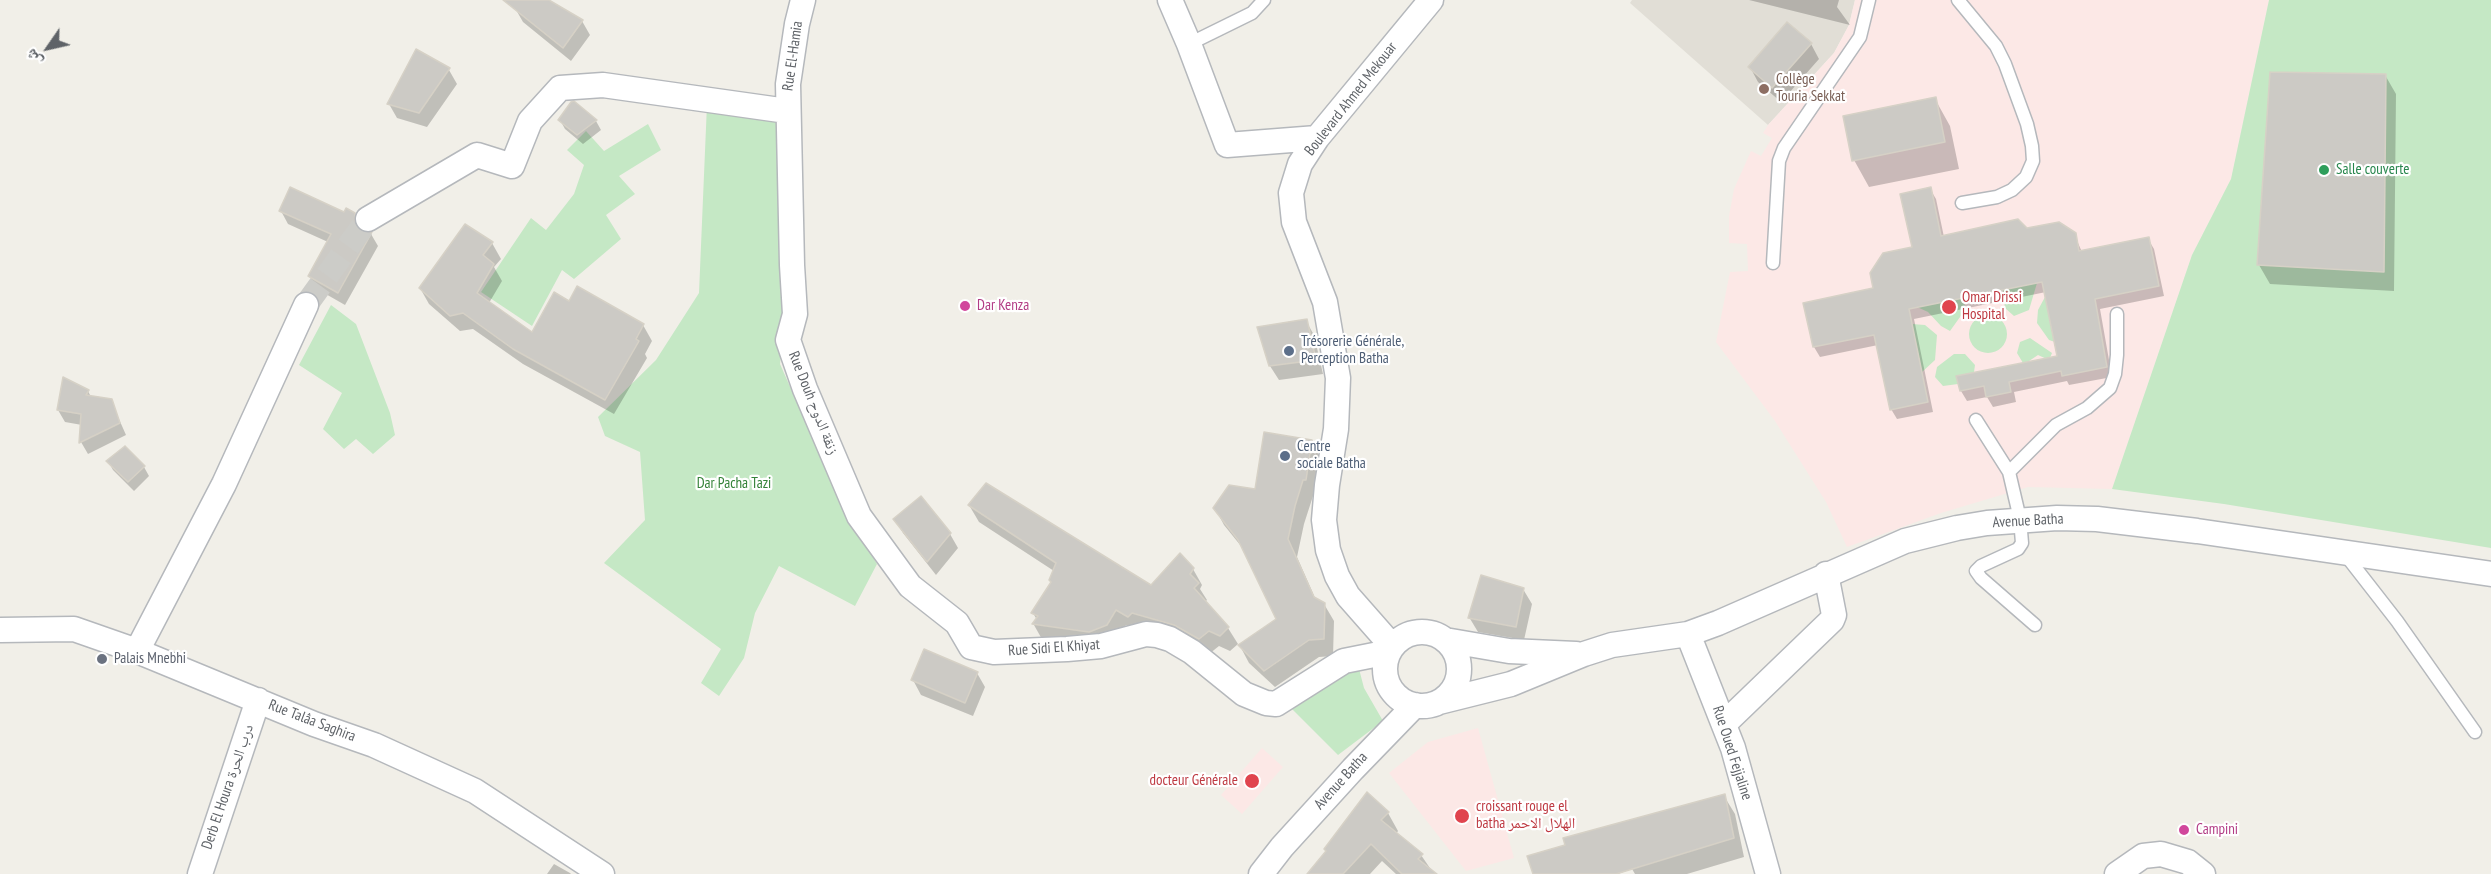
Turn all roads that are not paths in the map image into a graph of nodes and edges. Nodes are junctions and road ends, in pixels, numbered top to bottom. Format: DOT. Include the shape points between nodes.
graph roads {
  1 [pos="803,0"];
  2 [pos="1170,0"];
  3 [pos="1264,0"];
  4 [pos="1431,0"];
  5 [pos="1869,0"];
  6 [pos="1958,0"];
  7 [pos="1189,44"];
  8 [pos="787,111"];
  9 [pos="1317,138"];
  10 [pos="1962,203"];
  11 [pos="368,219"];
  12 [pos="1773,263"];
  13 [pos="306,305"];
  14 [pos="2117,314"];
  15 [pos="1976,420"];
  16 [pos="2009,472"];
  17 [pos="2020,519"];
  18 [pos="2343,552"];
  19 [pos="1826,574"];
  20 [pos="2491,574"];
  21 [pos="2035,625"];
  22 [pos="0,630"];
  23 [pos="1689,634"];
  24 [pos="1445,640"];
  25 [pos="971,647"];
  26 [pos="1390,649"];
  27 [pos="137,651"];
  28 [pos="1584,654"];
  29 [pos="258,700"];
  30 [pos="1439,702"];
  31 [pos="1415,705"];
  32 [pos="1724,724"];
  33 [pos="2475,732"];
  34 [pos="1273,870"];
  35 [pos="200,874"];
  36 [pos="602,874"];
  37 [pos="1767,874"];
  38 [pos="2117,874"];
  39 [pos="2203,874"];
  1 -- 8 [label="street, Rue El-Hamia" via="791,57"];
  2 -- 7 [label="street"];
  3 -- 7 [label="lane" via="1252,13"];
  4 -- 9 [label="street, Boulevard Ahmed Mekouar"];
  5 -- 12 [label="lane" via="1860,37 1779,161"];
  6 -- 10 [label="lane" via="1996,46 2032,146 2026,177 2012,190 1997,197"];
  7 -- 9 [label="street" via="1227,145"];
  8 -- 11 [label="street" via="603,85 560,88 530,121 512,166 477,155"];
  8 -- 25 [label="street, Rue Douh زنقة الدوح" via="795,314 788,340 859,516 909,586 957,623"];
  9 -- 26 [label="street, Boulevard Ahmed Mekouar" via="1296,173 1291,203 1294,222 1325,302 1338,378 1325,537 1348,596"];
  13 -- 27 [label="street" via="224,484"];
  14 -- 16 [label="lane" via="2117,355 2110,388 2087,408 2056,425"];
  15 -- 16 [label="lane"];
  16 -- 17 [label="lane"];
  17 -- 18 [label="street, Avenue Batha" via="2097,519"];
  17 -- 19 [label="street, Avenue Batha" via="1905,541"];
  17 -- 21 [label="lane" via="2022,543 2018,549 1976,572"];
  18 -- 20 [label="street, Avenue Batha"];
  18 -- 33 [label="lane"];
  19 -- 23 [label="street, Avenue Batha"];
  19 -- 32 [label="street" via="1832,620"];
  22 -- 27 [label="street, Rue Talâa Saghira" via="74,629"];
  23 -- 28 [label="street, Avenue Batha" via="1612,645"];
  23 -- 32 [label="street, Rue Oued Fejjaline"];
  24 -- 26 [label="street" via="1430,632 1418,632 1401,638"];
  24 -- 28 [label="street, Avenue Batha" via="1509,651"];
  24 -- 30 [label="street" via="1458,658 1459,673 1455,686"];
  25 -- 26 [label="street, Rue Sidi El Khiyat" via="994,652 1068,649 1157,635 1192,652 1244,694 1276,704 1344,661"];
  26 -- 31 [label="street" via="1385,670 1390,688"];
  27 -- 29 [label="street, Rue Talâa Saghira"];
  28 -- 30 [label="street, Avenue Batha" via="1511,684"];
  29 -- 35 [label="street, Derb El Houra درب الحرة"];
  29 -- 36 [label="street, Rue Talâa Saghira" via="374,745 475,791"];
  30 -- 31 [label="street"];
  31 -- 34 [label="street, Avenue Batha" via="1353,769"];
  32 -- 37 [label="street, Rue Oued Fejjaline"];
  38 -- 39 [label="street" via="2143,856 2162,854 2188,862"];
}
